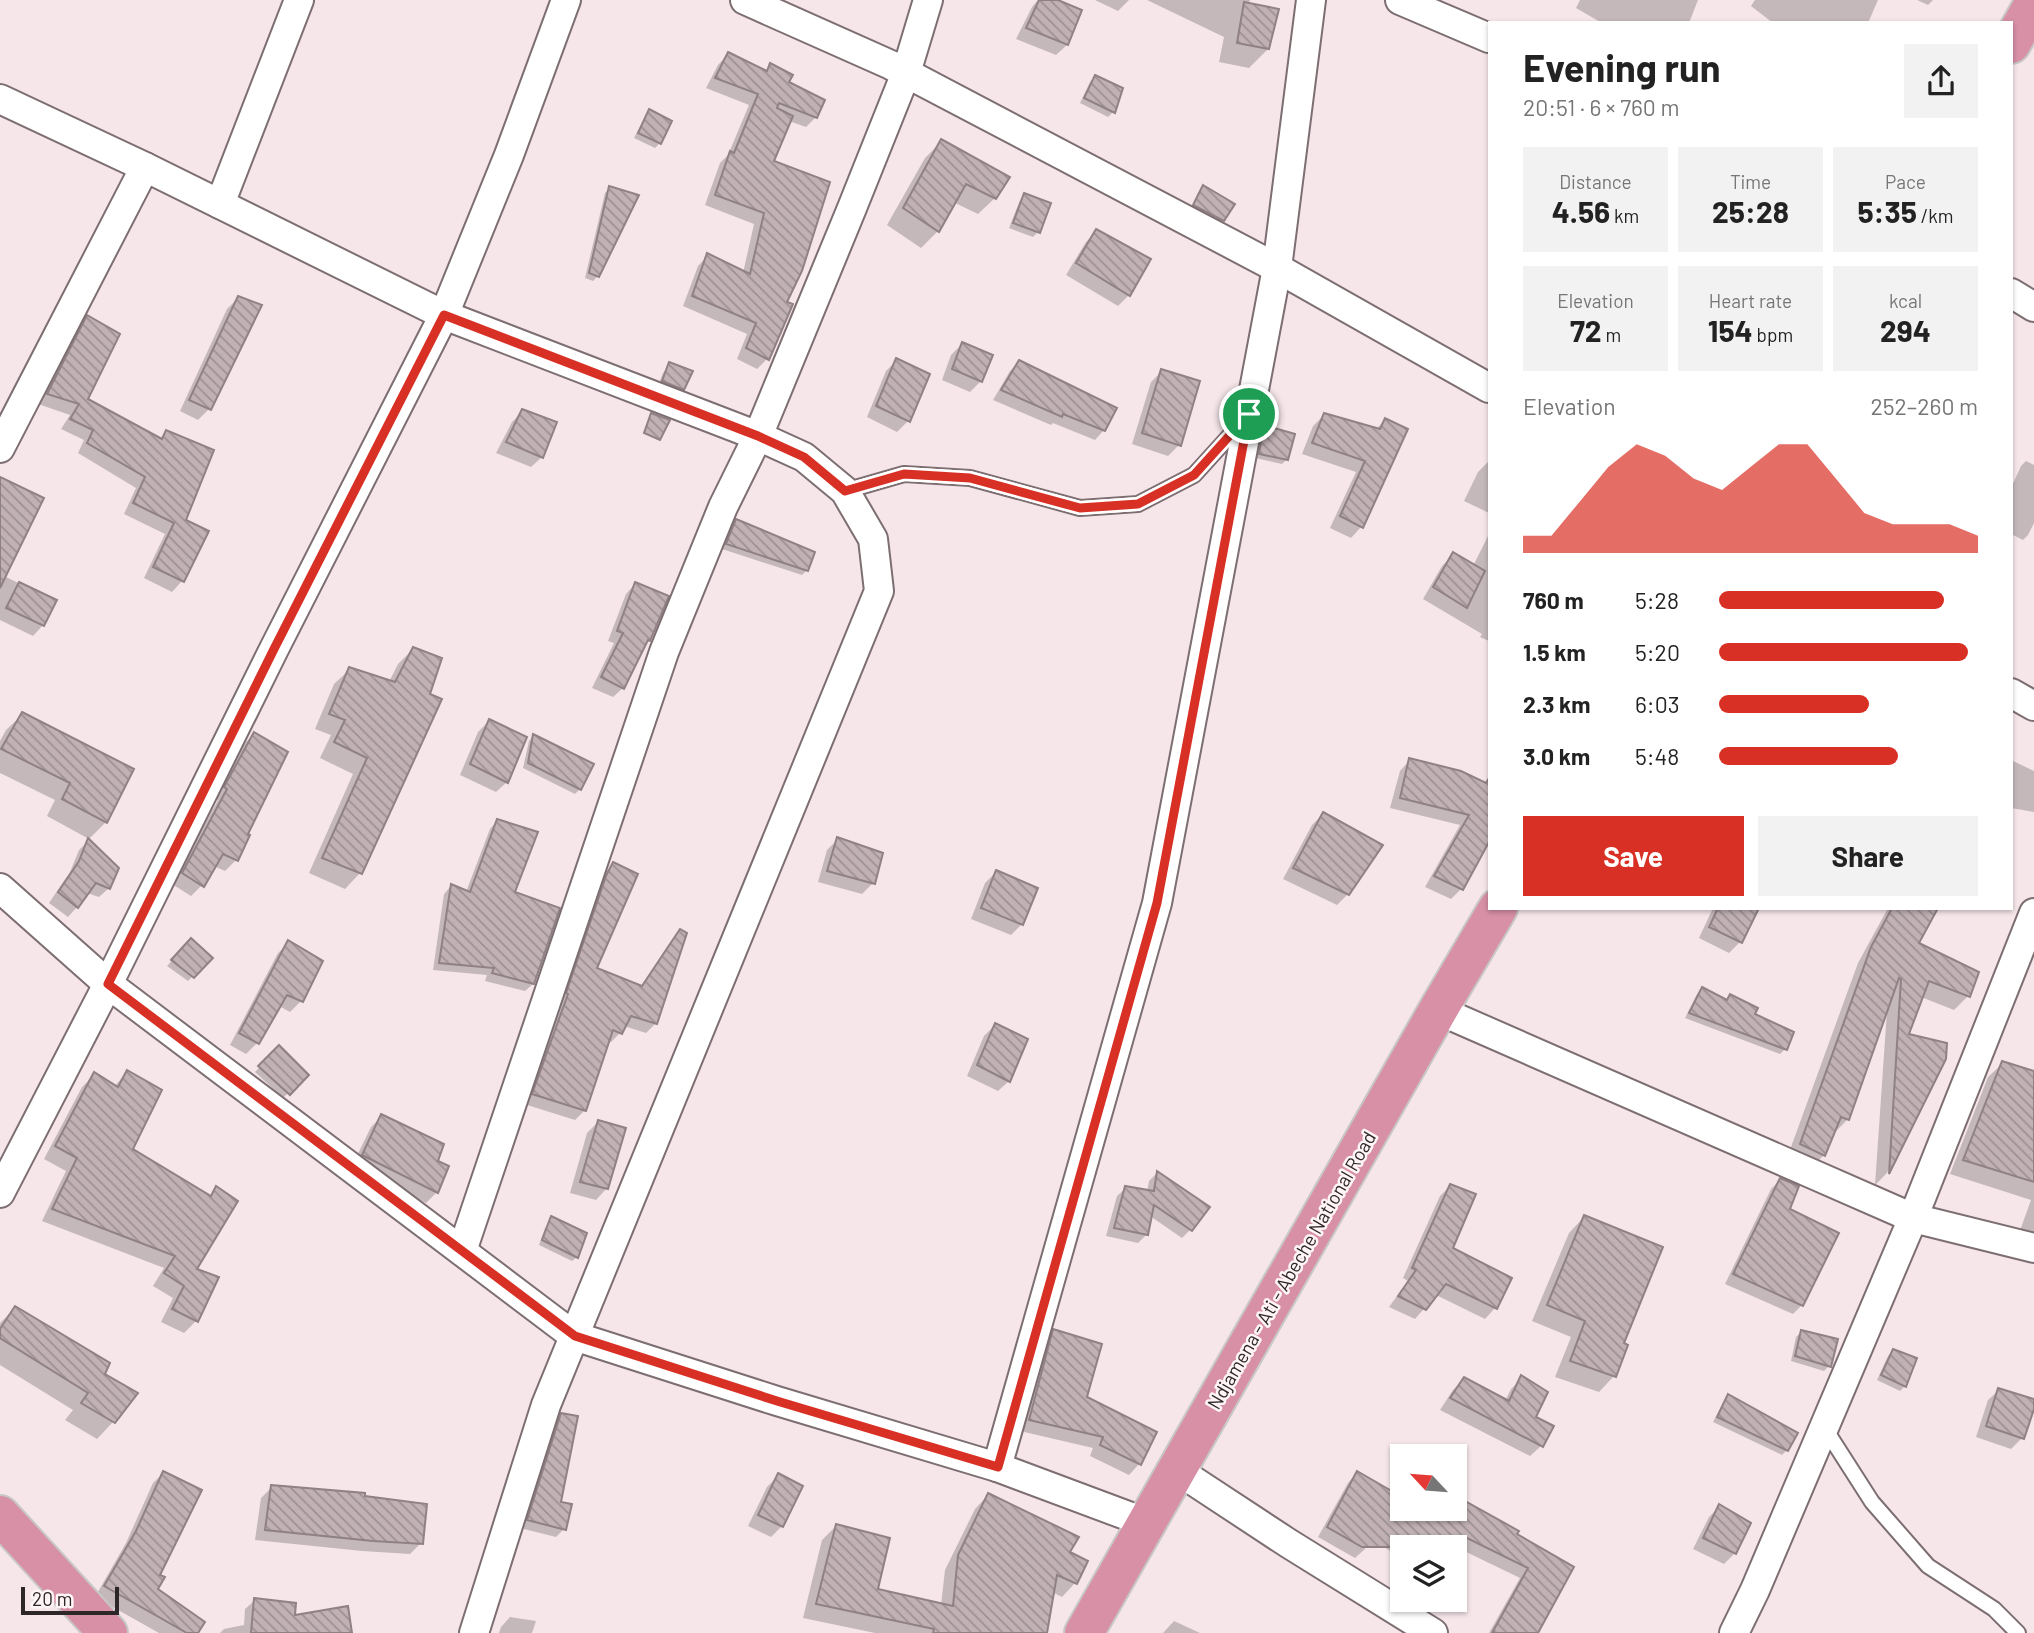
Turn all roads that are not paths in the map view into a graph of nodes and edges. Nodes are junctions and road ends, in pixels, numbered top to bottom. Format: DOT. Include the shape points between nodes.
graph roads {
  1 [pos="299,0"];
  2 [pos="566,0"];
  3 [pos="745,0"];
  4 [pos="928,0"];
  5 [pos="1311,0"];
  6 [pos="1399,0"];
  7 [pos="2034,3"];
  8 [pos="1488,38"];
  9 [pos="2013,40"];
  10 [pos="906,73"];
  11 [pos="0,99"];
  12 [pos="145,167"];
  13 [pos="220,204"];
  14 [pos="1277,268"];
  15 [pos="2013,294"];
  16 [pos="2034,307"];
  17 [pos="444,315"];
  18 [pos="1488,387"];
  19 [pos="1249,414"];
  20 [pos="758,436"];
  21 [pos="0,448"];
  22 [pos="845,491"];
  23 [pos="2013,694"];
  24 [pos="2034,706"];
  25 [pos="0,888"];
  26 [pos="1497,910"];
  27 [pos="2034,913"];
  28 [pos="108,984"];
  29 [pos="1438,1010"];
  30 [pos="0,1193"];
  31 [pos="1913,1218"];
  32 [pos="2034,1248"];
  33 [pos="462,1251"];
  34 [pos="575,1336"];
  35 [pos="1824,1427"];
  36 [pos="998,1467"];
  37 [pos="1177,1470"];
  38 [pos="0,1515"];
  39 [pos="1147,1523"];
  40 [pos="108,1633"];
  41 [pos="474,1633"];
  42 [pos="1084,1633"];
  43 [pos="1433,1633"];
  44 [pos="1734,1633"];
  45 [pos="2018,1633"];
  1 -- 13 [label="street"];
  2 -- 17 [label="street"];
  3 -- 10 [label="street"];
  4 -- 10 [label="street"];
  5 -- 14 [label="street"];
  6 -- 8 [label="street"];
  7 -- 9 [label="highway"];
  10 -- 14 [label="street"];
  10 -- 20 [label="street"];
  11 -- 12 [label="street"];
  12 -- 13 [label="street"];
  12 -- 21 [label="street"];
  13 -- 17 [label="street"];
  14 -- 18 [label="street"];
  14 -- 19 [label="street"];
  15 -- 16 [label="street"];
  17 -- 20 [label="street"];
  17 -- 28 [label="street"];
  19 -- 22 [label="lane" via="1194,475 1138,504 1080,508 970,478 904,474"];
  19 -- 36 [label="street" via="1157,903"];
  20 -- 22 [label="street" via="804,457"];
  20 -- 33 [label="street" via="723,507 664,652"];
  22 -- 34 [label="street" via="873,539 879,591"];
  23 -- 24 [label="street"];
  25 -- 28 [label="street"];
  26 -- 29 [label="highway, Ndjamena - Ati - Abeche National Road"];
  27 -- 31 [label="street"];
  28 -- 30 [label="street"];
  28 -- 33 [label="street"];
  29 -- 31 [label="street"];
  29 -- 37 [label="highway, Ndjamena - Ati - Abeche National Road"];
  31 -- 32 [label="street"];
  31 -- 35 [label="street"];
  33 -- 34 [label="street"];
  34 -- 36 [label="street"];
  34 -- 41 [label="street" via="547,1405"];
  35 -- 44 [label="street"];
  35 -- 45 [label="lane" via="1871,1502 1928,1566 1994,1609"];
  36 -- 39 [label="street"];
  37 -- 39 [label="highway, Ndjamena - Ati - Abeche National Road"];
  37 -- 43 [label="street"];
  38 -- 40 [label="highway"];
  39 -- 42 [label="highway, Ndjamena - Ati - Abeche National Road"];
}
